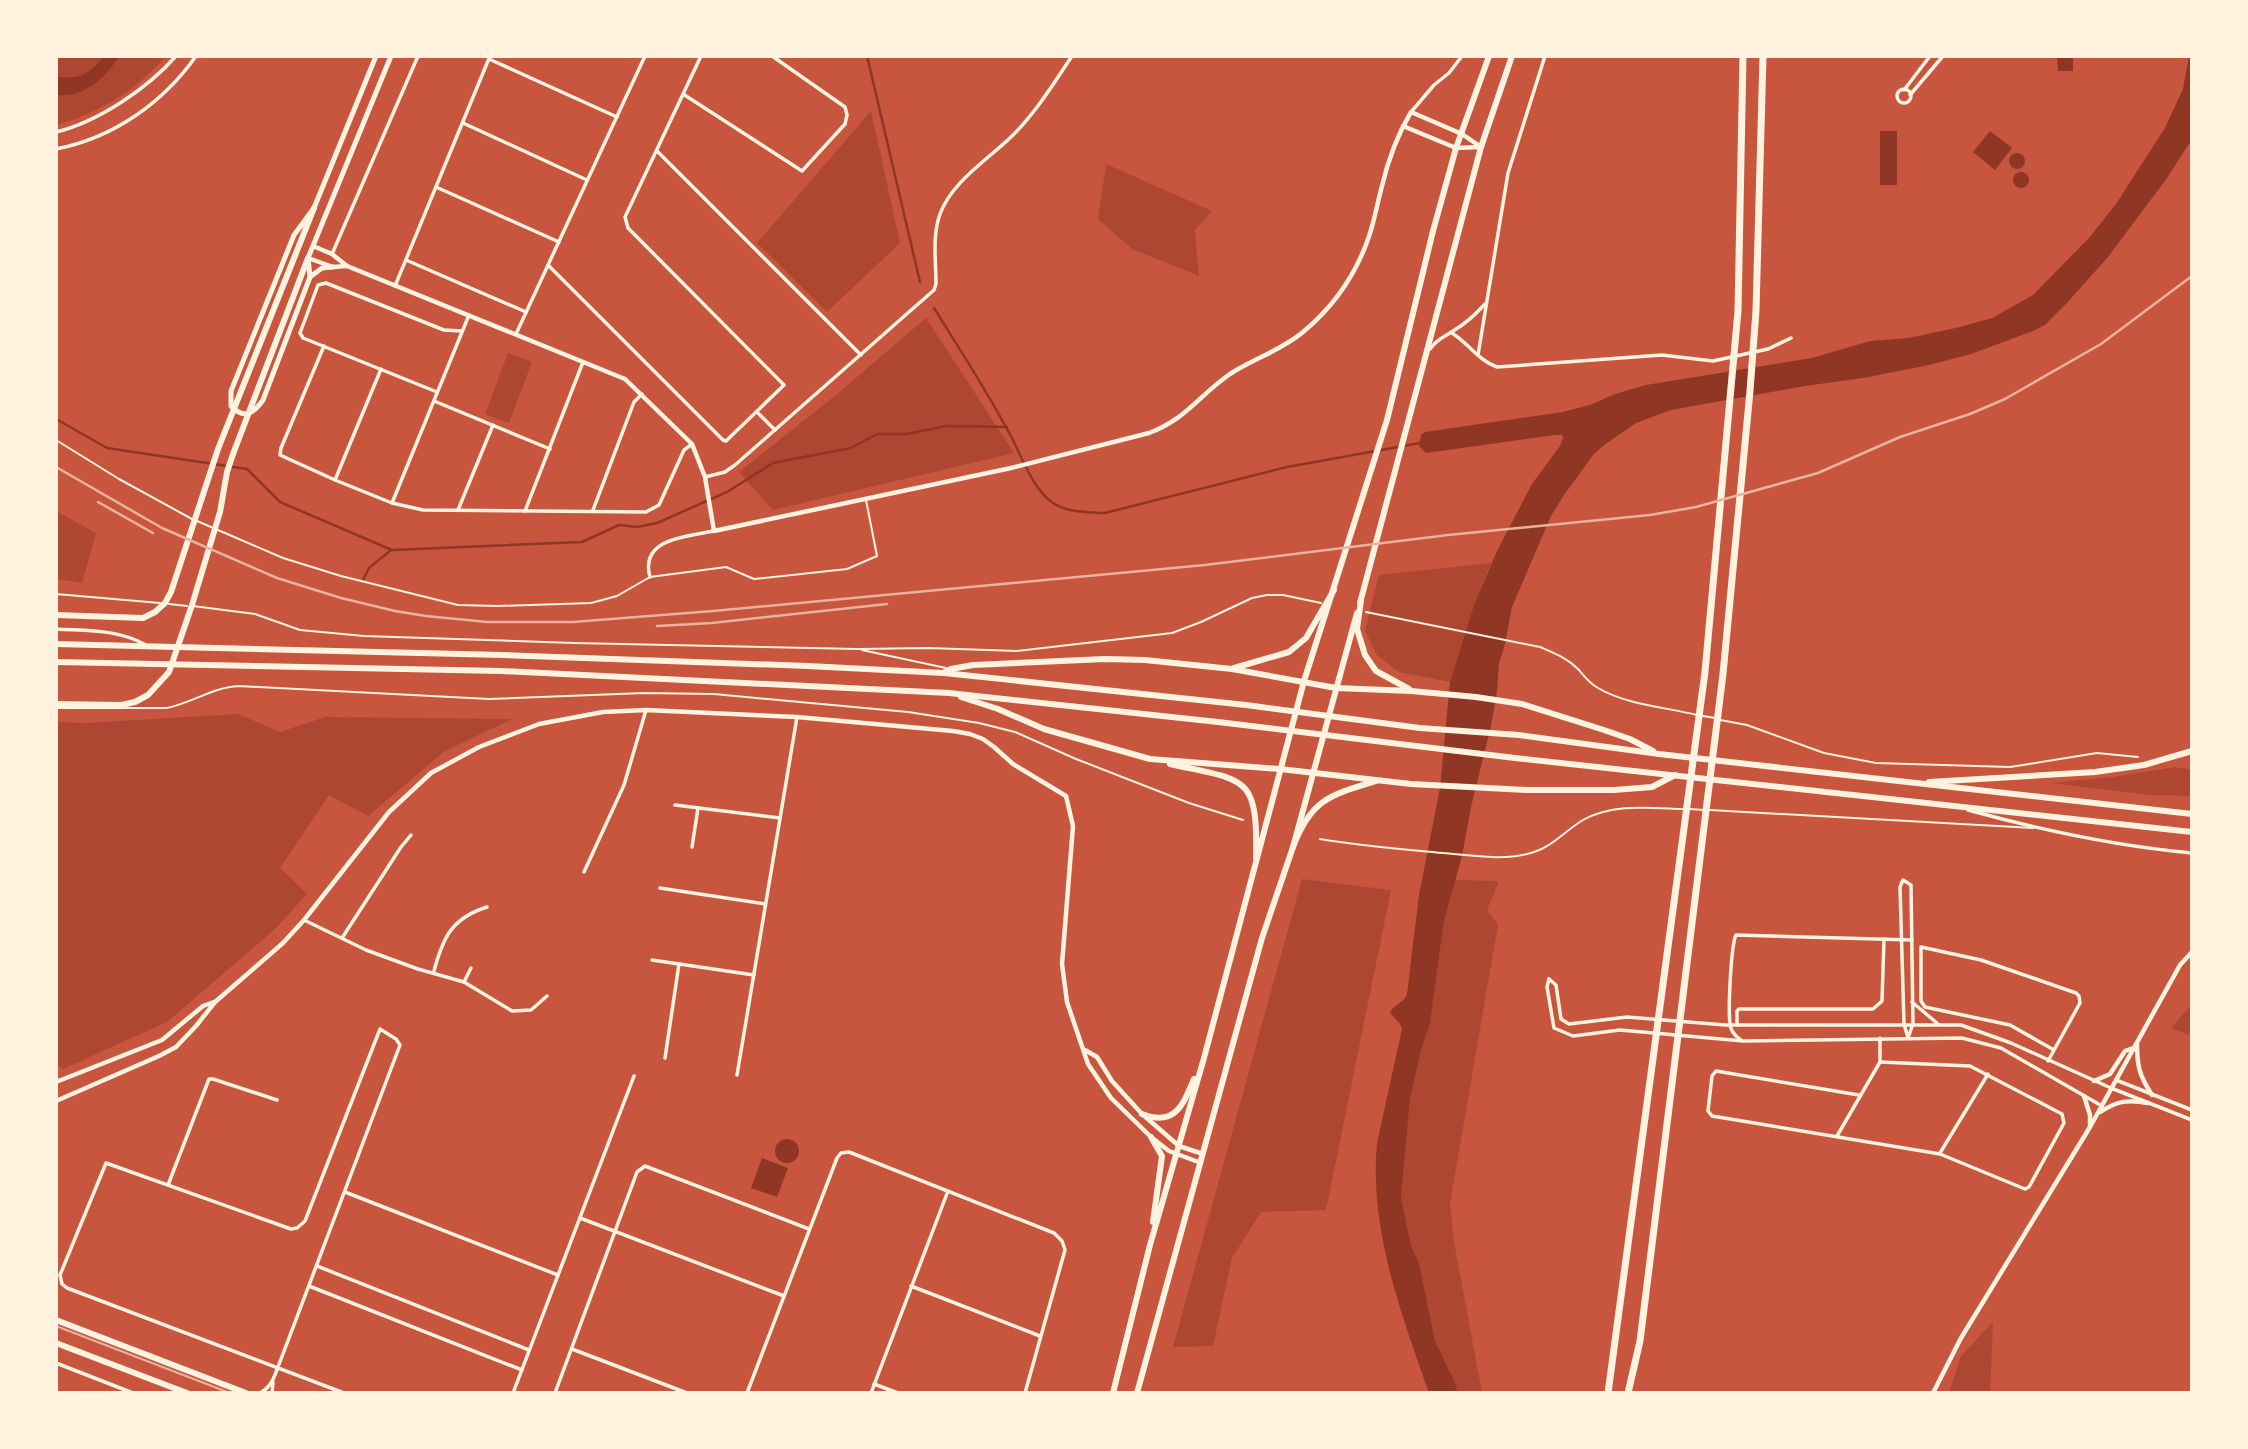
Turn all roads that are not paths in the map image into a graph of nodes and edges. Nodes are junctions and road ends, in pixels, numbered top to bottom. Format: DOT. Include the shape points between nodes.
graph roads {
  1 [pos="176,56"];
  2 [pos="196,56"];
  3 [pos="376,56"];
  4 [pos="391,56"];
  5 [pos="418,56"];
  6 [pos="645,56"];
  7 [pos="701,56"];
  8 [pos="772,56"];
  9 [pos="1072,56"];
  10 [pos="1462,56"];
  11 [pos="1489,56"];
  12 [pos="1512,56"];
  13 [pos="1545,56"];
  14 [pos="1743,56"];
  15 [pos="1763,56"];
  16 [pos="1930,56"];
  17 [pos="1943,56"];
  18 [pos="490,57"];
  19 [pos="1904,90"];
  20 [pos="683,94"];
  21 [pos="1910,95"];
  22 [pos="1411,112"];
  23 [pos="617,117"];
  24 [pos="463,123"];
  25 [pos="1403,126"];
  26 [pos="56,132"];
  27 [pos="1462,134"];
  28 [pos="340,144"];
  29 [pos="1481,147"];
  30 [pos="1456,148"];
  31 [pos="56,149"];
  32 [pos="353,149"];
  33 [pos="657,150"];
  34 [pos="587,180"];
  35 [pos="436,187"];
  36 [pos="314,208"];
  37 [pos="559,242"];
  38 [pos="313,246"];
  39 [pos="332,254"];
  40 [pos="308,258"];
  41 [pos="406,260"];
  42 [pos="548,265"];
  43 [pos="333,267"];
  44 [pos="347,267"];
  45 [pos="310,277"];
  46 [pos="395,286"];
  47 [pos="1487,302"];
  48 [pos="526,312"];
  49 [pos="469,315"];
  50 [pos="462,331"];
  51 [pos="1452,332"];
  52 [pos="516,334"];
  53 [pos="1791,338"];
  54 [pos="324,346"];
  55 [pos="861,355"];
  56 [pos="1478,355"];
  57 [pos="1426,357"];
  58 [pos="583,360"];
  59 [pos="381,369"];
  60 [pos="437,392"];
  61 [pos="642,394"];
  62 [pos="434,401"];
  63 [pos="757,412"];
  64 [pos="493,425"];
  65 [pos="775,430"];
  66 [pos="56,440"];
  67 [pos="692,444"];
  68 [pos="550,449"];
  69 [pos="705,477"];
  70 [pos="335,480"];
  71 [pos="866,499"];
  72 [pos="392,503"];
  73 [pos="457,510"];
  74 [pos="593,510"];
  75 [pos="525,511"];
  76 [pos="714,531"];
  77 [pos="650,577"];
  78 [pos="1334,590"];
  79 [pos="56,594"];
  80 [pos="1360,600"];
  81 [pos="1321,603"];
  82 [pos="1366,612"];
  83 [pos="56,615"];
  84 [pos="56,629"];
  85 [pos="56,644"];
  86 [pos="147,646"];
  87 [pos="858,649"];
  88 [pos="56,662"];
  89 [pos="951,669"];
  90 [pos="1232,669"];
  91 [pos="944,673"];
  92 [pos="1304,681"];
  93 [pos="1336,688"];
  94 [pos="1411,691"];
  95 [pos="949,693"];
  96 [pos="56,706"];
  97 [pos="646,710"];
  98 [pos="797,717"];
  99 [pos="2192,751"];
  100 [pos="1659,754"];
  101 [pos="2138,757"];
  102 [pos="1150,759"];
  103 [pos="1280,769"];
  104 [pos="1313,772"];
  105 [pos="1676,775"];
  106 [pos="1381,780"];
  107 [pos="1924,783"];
  108 [pos="1948,804"];
  109 [pos="675,805"];
  110 [pos="698,808"];
  111 [pos="2192,814"];
  112 [pos="780,818"];
  113 [pos="1243,820"];
  114 [pos="2036,828"];
  115 [pos="2192,832"];
  116 [pos="411,835"];
  117 [pos="1320,839"];
  118 [pos="692,847"];
  119 [pos="1293,847"];
  120 [pos="2192,853"];
  121 [pos="1256,858"];
  122 [pos="584,872"];
  123 [pos="660,888"];
  124 [pos="766,905"];
  125 [pos="486,907"];
  126 [pos="1902,917"];
  127 [pos="1913,918"];
  128 [pos="304,920"];
  129 [pos="342,938"];
  130 [pos="1884,939"];
  131 [pos="1902,940"];
  132 [pos="1913,940"];
  133 [pos="2192,953"];
  134 [pos="652,960"];
  135 [pos="679,964"];
  136 [pos="471,968"];
  137 [pos="434,971"];
  138 [pos="754,975"];
  139 [pos="464,982"];
  140 [pos="547,996"];
  141 [pos="215,1002"];
  142 [pos="1913,1002"];
  143 [pos="1730,1024"];
  144 [pos="1904,1024"];
  145 [pos="1913,1024"];
  146 [pos="1737,1025"];
  147 [pos="1940,1025"];
  148 [pos="1880,1038"];
  149 [pos="1908,1038"];
  150 [pos="1743,1041"];
  151 [pos="2135,1045"];
  152 [pos="1084,1050"];
  153 [pos="2054,1050"];
  154 [pos="665,1058"];
  155 [pos="1204,1058"];
  156 [pos="2048,1061"];
  157 [pos="1880,1062"];
  158 [pos="1988,1074"];
  159 [pos="737,1075"];
  160 [pos="634,1076"];
  161 [pos="2116,1080"];
  162 [pos="2094,1081"];
  163 [pos="56,1082"];
  164 [pos="2111,1088"];
  165 [pos="2152,1095"];
  166 [pos="1859,1096"];
  167 [pos="2084,1096"];
  168 [pos="277,1100"];
  169 [pos="56,1101"];
  170 [pos="2148,1103"];
  171 [pos="2102,1106"];
  172 [pos="2192,1110"];
  173 [pos="2098,1112"];
  174 [pos="1142,1114"];
  175 [pos="2192,1120"];
  176 [pos="2090,1127"];
  177 [pos="1836,1136"];
  178 [pos="1151,1137"];
  179 [pos="1179,1146"];
  180 [pos="1177,1154"];
  181 [pos="1203,1154"];
  182 [pos="1940,1154"];
  183 [pos="1200,1163"];
  184 [pos="168,1185"];
  185 [pos="948,1191"];
  186 [pos="345,1192"];
  187 [pos="580,1218"];
  188 [pos="810,1229"];
  189 [pos="615,1231"];
  190 [pos="1150,1245"];
  191 [pos="317,1266"];
  192 [pos="558,1275"];
  193 [pos="309,1286"];
  194 [pos="911,1286"];
  195 [pos="784,1296"];
  196 [pos="56,1320"];
  197 [pos="1041,1336"];
  198 [pos="56,1343"];
  199 [pos="572,1349"];
  200 [pos="529,1350"];
  201 [pos="56,1363"];
  202 [pos="278,1367"];
  203 [pos="522,1370"];
  204 [pos="273,1380"];
  205 [pos="221,1383"];
  206 [pos="874,1384"];
  207 [pos="1934,1392"];
  208 [pos="133,1393"];
  209 [pos="187,1393"];
  210 [pos="246,1393"];
  211 [pos="260,1393"];
  212 [pos="272,1393"];
  213 [pos="344,1393"];
  214 [pos="513,1393"];
  215 [pos="555,1393"];
  216 [pos="687,1393"];
  217 [pos="747,1393"];
  218 [pos="871,1393"];
  219 [pos="898,1393"];
  220 [pos="1025,1393"];
  221 [pos="1113,1393"];
  222 [pos="1137,1393"];
  223 [pos="1608,1393"];
  224 [pos="1628,1393"];
  1 -- 26 [label="street" via="125,101"];
  2 -- 31 [label="street" via="157,100 128,121"];
  3 -- 28 [label="main road"];
  4 -- 32 [label="main road"];
  5 -- 39 [label="street"];
  6 -- 23 [label="street"];
  7 -- 20 [label="street"];
  8 -- 20 [label="street" via="845,107 845,124 802,171"];
  9 -- 55 [label="street" via="1016,133 946,202 935,237 934,290"];
  10 -- 22 [label="street"];
  11 -- 27 [label="main road"];
  12 -- 29 [label="main road"];
  13 -- 47 [label="street" via="1508,173"];
  14 -- 223 [label="highway" via="1738,311 1705,672"];
  15 -- 224 [label="highway" via="1756,311 1721,687 1640,1341"];
  16 -- 19 [label="street"];
  17 -- 21 [label="street"];
  18 -- 23 [label="street"];
  18 -- 24 [label="street"];
  19 -- 21 [label="street"];
  19 -- 21 [label="street" via="1898,93 1899,101 1906,102"];
  20 -- 33 [label="street"];
  22 -- 25 [label="street"];
  22 -- 27 [label="street"];
  23 -- 34 [label="street"];
  24 -- 34 [label="street"];
  24 -- 35 [label="street"];
  25 -- 30 [label="street"];
  25 -- 71 [label="street" via="1368,241 1337,298 1301,334 1226,377 1183,416 1149,433"];
  27 -- 29 [label="street"];
  27 -- 30 [label="main road"];
  28 -- 32 [label="main road"];
  28 -- 36 [label="main road"];
  29 -- 30 [label="street"];
  29 -- 57 [label="main road"];
  30 -- 78 [label="main road" via="1387,420"];
  32 -- 38 [label="main road"];
  33 -- 55 [label="street"];
  33 -- 63 [label="street" via="625,217 628,228 784,385"];
  34 -- 37 [label="street"];
  35 -- 37 [label="street"];
  35 -- 41 [label="street"];
  36 -- 45 [label="main road" via="294,235 231,390 231,406 236,411 250,414 262,400"];
  36 -- 83 [label="main road" via="218,449 165,603 143,618"];
  37 -- 42 [label="street"];
  38 -- 39 [label="street"];
  38 -- 40 [label="main road"];
  39 -- 44 [label="street"];
  40 -- 43 [label="street"];
  40 -- 45 [label="main road"];
  40 -- 96 [label="main road" via="233,454 220,512 169,672 135,702"];
  41 -- 46 [label="street"];
  41 -- 48 [label="street"];
  42 -- 48 [label="street"];
  42 -- 63 [label="street" via="723,440"];
  43 -- 44 [label="street"];
  43 -- 45 [label="main road"];
  44 -- 46 [label="street"];
  46 -- 49 [label="street"];
  47 -- 51 [label="street"];
  47 -- 56 [label="street"];
  48 -- 52 [label="street"];
  49 -- 50 [label="street"];
  49 -- 52 [label="street"];
  50 -- 54 [label="street" via="444,330 321,283 300,332 303,338"];
  50 -- 60 [label="street"];
  51 -- 56 [label="street"];
  51 -- 57 [label="street" via="1441,336"];
  52 -- 58 [label="street"];
  53 -- 56 [label="street" via="1768,349 1713,361 1662,355 1497,367"];
  54 -- 59 [label="street"];
  54 -- 70 [label="street" via="280,455"];
  55 -- 65 [label="street"];
  57 -- 80 [label="main road"];
  58 -- 61 [label="street" via="625,379"];
  58 -- 68 [label="street"];
  59 -- 60 [label="street"];
  59 -- 70 [label="street"];
  60 -- 62 [label="street"];
  61 -- 67 [label="street"];
  61 -- 74 [label="street" via="634,402"];
  62 -- 64 [label="street"];
  62 -- 72 [label="street"];
  63 -- 65 [label="street"];
  64 -- 68 [label="street"];
  64 -- 73 [label="street"];
  65 -- 69 [label="street" via="725,472"];
  66 -- 77 [label="lane" via="171,509 228,536 283,558 458,605 591,603 617,596"];
  67 -- 69 [label="street"];
  67 -- 74 [label="street" via="684,450 655,509 646,513"];
  68 -- 75 [label="street"];
  69 -- 76 [label="street"];
  70 -- 72 [label="street"];
  71 -- 76 [label="street"];
  71 -- 77 [label="lane" via="877,556 847,569 754,579 726,567"];
  72 -- 73 [label="street" via="423,510"];
  73 -- 75 [label="street"];
  74 -- 75 [label="street"];
  76 -- 77 [label="street" via="657,547 648,562"];
  78 -- 90 [label="main road" via="1306,638 1289,652"];
  78 -- 92 [label="main road"];
  79 -- 87 [label="lane" via="219,608 255,614 300,630 363,636"];
  80 -- 93 [label="main road"];
  80 -- 94 [label="main road" via="1357,629 1365,655 1376,671"];
  81 -- 87 [label="lane" via="1283,595 1251,598 1172,633 1084,645 1017,651"];
  82 -- 101 [label="lane" via="1541,647 1562,656 1586,680 1617,696 1747,725 1849,759 2011,766 2087,754"];
  84 -- 86 [label="street" via="124,635"];
  85 -- 86 [label="main road"];
  86 -- 91 [label="main road"];
  87 -- 89 [label="lane"];
  88 -- 95 [label="main road" via="502,671"];
  89 -- 90 [label="main road" via="1105,659"];
  89 -- 91 [label="main road"];
  90 -- 92 [label="main road"];
  91 -- 100 [label="main road"];
  92 -- 93 [label="main road"];
  92 -- 103 [label="main road"];
  93 -- 94 [label="main road"];
  93 -- 104 [label="main road"];
  94 -- 100 [label="main road" via="1522,704 1630,739"];
  95 -- 102 [label="main road" via="1044,729"];
  95 -- 105 [label="main road"];
  96 -- 113 [label="lane" via="167,708 217,689 239,686 488,699 715,694 835,704 1015,732 1189,803"];
  97 -- 98 [label="street"];
  97 -- 122 [label="street" via="624,785"];
  97 -- 128 [label="street" via="603,712 539,724 479,747 431,773 389,812"];
  98 -- 112 [label="street"];
  98 -- 152 [label="street" via="970,734 1066,796 1073,826 1062,964 1067,1002"];
  99 -- 107 [label="main road" via="2144,765 2095,772"];
  100 -- 107 [label="main road"];
  102 -- 103 [label="main road"];
  102 -- 121 [label="main road" via="1219,773 1244,787 1255,808"];
  103 -- 104 [label="main road"];
  103 -- 121 [label="main road"];
  104 -- 106 [label="main road"];
  104 -- 119 [label="main road"];
  105 -- 106 [label="main road" via="1652,787 1614,790 1527,790"];
  105 -- 108 [label="main road"];
  106 -- 119 [label="main road" via="1344,790 1316,807 1302,824"];
  107 -- 111 [label="main road"];
  108 -- 114 [label="street"];
  108 -- 115 [label="main road"];
  109 -- 110 [label="street"];
  110 -- 112 [label="street"];
  110 -- 118 [label="street"];
  112 -- 124 [label="street"];
  114 -- 117 [label="lane" via="1625,808 1587,818 1533,853 1497,857"];
  114 -- 120 [label="street"];
  116 -- 129 [label="street"];
  119 -- 181 [label="main road" via="1262,938"];
  121 -- 155 [label="main road"];
  123 -- 124 [label="street"];
  124 -- 138 [label="street"];
  125 -- 137 [label="street" via="456,921"];
  126 -- 127 [label="street"];
  126 -- 127 [label="street" via="1903,880 1911,885"];
  126 -- 131 [label="street"];
  127 -- 132 [label="street"];
  128 -- 129 [label="street"];
  128 -- 141 [label="street"];
  129 -- 137 [label="street" via="418,969"];
  130 -- 131 [label="street"];
  130 -- 143 [label="street" via="1736,935"];
  130 -- 146 [label="street" via="1882,1001 1873,1009 1739,1009"];
  131 -- 132 [label="street"];
  131 -- 144 [label="street"];
  132 -- 142 [label="street"];
  133 -- 151 [label="street" via="2180,965"];
  134 -- 135 [label="street"];
  135 -- 138 [label="street"];
  135 -- 154 [label="street"];
  136 -- 139 [label="street"];
  137 -- 139 [label="street"];
  138 -- 159 [label="street"];
  139 -- 140 [label="street" via="512,1011 531,1010"];
  141 -- 163 [label="street" via="202,1006 162,1040"];
  141 -- 169 [label="street" via="176,1047"];
  142 -- 145 [label="street"];
  142 -- 147 [label="street"];
  143 -- 146 [label="street"];
  143 -- 150 [label="street"];
  143 -- 150 [label="street" via="1627,1017 1569,1024 1561,1019 1556,985 1549,979 1547,987 1554,1028 1573,1036 1620,1030"];
  144 -- 145 [label="street"];
  144 -- 146 [label="street"];
  144 -- 149 [label="street"];
  145 -- 147 [label="street"];
  145 -- 149 [label="street"];
  147 -- 156 [label="street" via="1961,1025"];
  148 -- 149 [label="street"];
  148 -- 150 [label="street"];
  148 -- 157 [label="street"];
  149 -- 167 [label="street" via="1962,1038 2001,1048"];
  151 -- 161 [label="street"];
  151 -- 162 [label="street" via="2125,1051 2110,1074"];
  151 -- 165 [label="street" via="2141,1079"];
  152 -- 174 [label="street" via="1097,1057"];
  152 -- 178 [label="street" via="1111,1098"];
  153 -- 153 [label="street" via="2080,1003 2076,993 1981,961 1921,947 1921,1002 1925,1007 2010,1025"];
  153 -- 156 [label="street"];
  155 -- 174 [label="main road" via="1177,1113 1155,1118"];
  155 -- 179 [label="main road"];
  156 -- 162 [label="street"];
  157 -- 158 [label="street" via="1970,1066"];
  157 -- 166 [label="street"];
  158 -- 182 [label="street"];
  158 -- 182 [label="street" via="2062,1114 2064,1123 2029,1187 2020,1189"];
  160 -- 187 [label="street"];
  161 -- 164 [label="street"];
  161 -- 165 [label="street"];
  162 -- 164 [label="street"];
  164 -- 170 [label="street"];
  164 -- 171 [label="street"];
  165 -- 172 [label="street"];
  166 -- 177 [label="street"];
  166 -- 177 [label="street" via="1714,1073 1709,1114"];
  167 -- 171 [label="street"];
  167 -- 176 [label="street"];
  168 -- 184 [label="street" via="209,1080"];
  170 -- 173 [label="street" via="2122,1100"];
  170 -- 175 [label="street"];
  171 -- 173 [label="street"];
  173 -- 176 [label="street"];
  174 -- 179 [label="street"];
  176 -- 207 [label="street" via="1961,1338"];
  177 -- 182 [label="street"];
  178 -- 180 [label="street"];
  178 -- 190 [label="main road" via="1162,1156"];
  179 -- 180 [label="main road"];
  179 -- 181 [label="street"];
  180 -- 183 [label="street"];
  180 -- 190 [label="main road"];
  181 -- 183 [label="main road"];
  183 -- 222 [label="main road"];
  184 -- 186 [label="street" via="298,1228 305,1221 380,1029 400,1045"];
  184 -- 202 [label="street" via="106,1163 60,1275 62,1284"];
  185 -- 188 [label="street" via="849,1152 841,1153"];
  185 -- 194 [label="street"];
  185 -- 197 [label="street" via="1054,1233 1062,1241 1065,1250"];
  186 -- 191 [label="street"];
  186 -- 192 [label="street"];
  187 -- 189 [label="street"];
  187 -- 192 [label="street"];
  188 -- 189 [label="street" via="645,1166 637,1172"];
  188 -- 195 [label="street"];
  189 -- 195 [label="street"];
  189 -- 199 [label="street"];
  190 -- 221 [label="main road"];
  191 -- 193 [label="street"];
  191 -- 200 [label="street"];
  192 -- 200 [label="street"];
  193 -- 202 [label="street"];
  193 -- 203 [label="street"];
  194 -- 197 [label="street"];
  194 -- 206 [label="street"];
  195 -- 217 [label="street"];
  196 -- 205 [label="main road"];
  197 -- 220 [label="street"];
  198 -- 209 [label="main road"];
  199 -- 215 [label="street"];
  199 -- 216 [label="street"];
  200 -- 203 [label="street"];
  201 -- 208 [label="street"];
  202 -- 204 [label="street"];
  202 -- 213 [label="street"];
  203 -- 214 [label="street"];
  204 -- 211 [label="street"];
  204 -- 212 [label="street"];
  205 -- 210 [label="main road"];
  205 -- 211 [label="street"];
  206 -- 218 [label="street"];
  206 -- 219 [label="street"];
}
